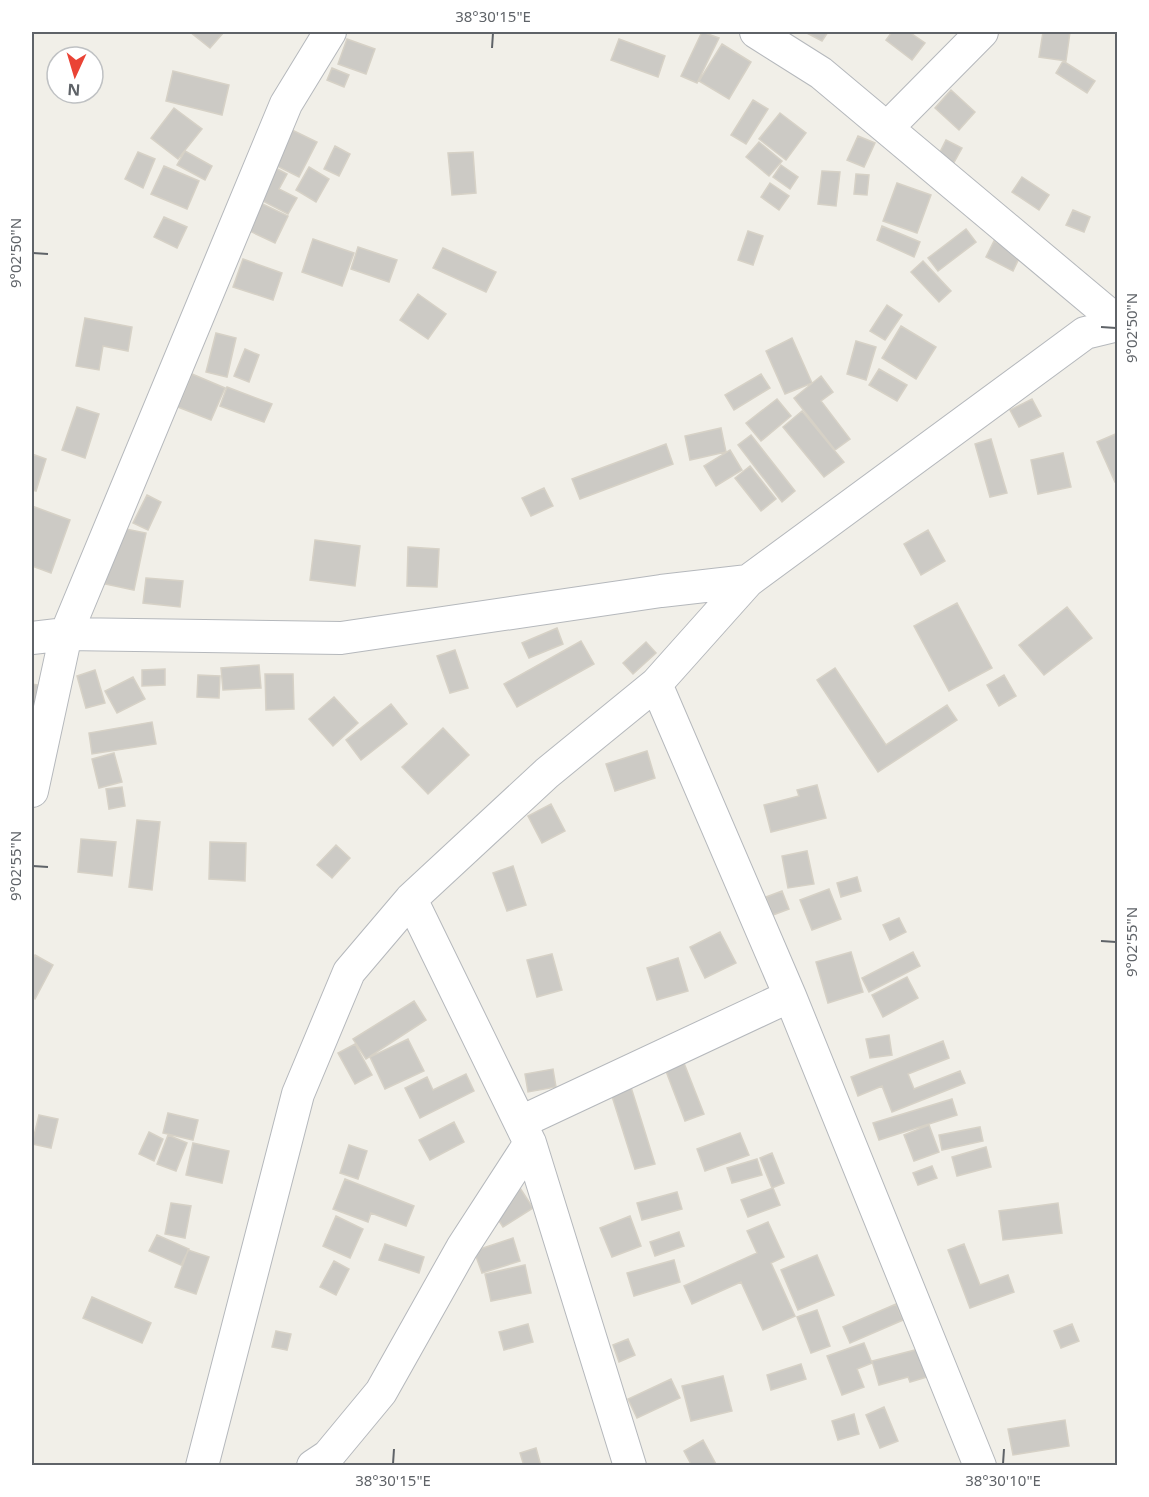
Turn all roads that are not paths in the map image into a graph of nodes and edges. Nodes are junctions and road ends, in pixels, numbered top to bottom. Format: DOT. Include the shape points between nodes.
graph roads {
  1 [pos="330,32"];
  2 [pos="756,32"];
  3 [pos="982,32"];
  4 [pos="887,128"];
  5 [pos="1118,323"];
  6 [pos="748,581"];
  7 [pos="66,634"];
  8 [pos="32,638"];
  9 [pos="656,684"];
  10 [pos="32,791"];
  11 [pos="411,899"];
  12 [pos="790,996"];
  13 [pos="526,1132"];
  14 [pos="202,1466"];
  15 [pos="313,1466"];
  16 [pos="630,1466"];
  17 [pos="980,1466"];
  1 -- 7 [label="street" via="286,104"];
  2 -- 4 [label="street" via="821,73"];
  3 -- 4 [label="street"];
  4 -- 5 [label="street"];
  5 -- 6 [label="street" via="1085,333"];
  6 -- 7 [label="street" via="341,638"];
  6 -- 9 [label="street"];
  7 -- 8 [label="street"];
  7 -- 10 [label="street"];
  9 -- 11 [label="street" via="547,773"];
  9 -- 12 [label="street"];
  11 -- 13 [label="street"];
  11 -- 14 [label="street" via="349,972 298,1094"];
  12 -- 13 [label="street"];
  12 -- 17 [label="street"];
  13 -- 15 [label="street" via="381,1392 328,1456"];
  13 -- 16 [label="street"];
}
